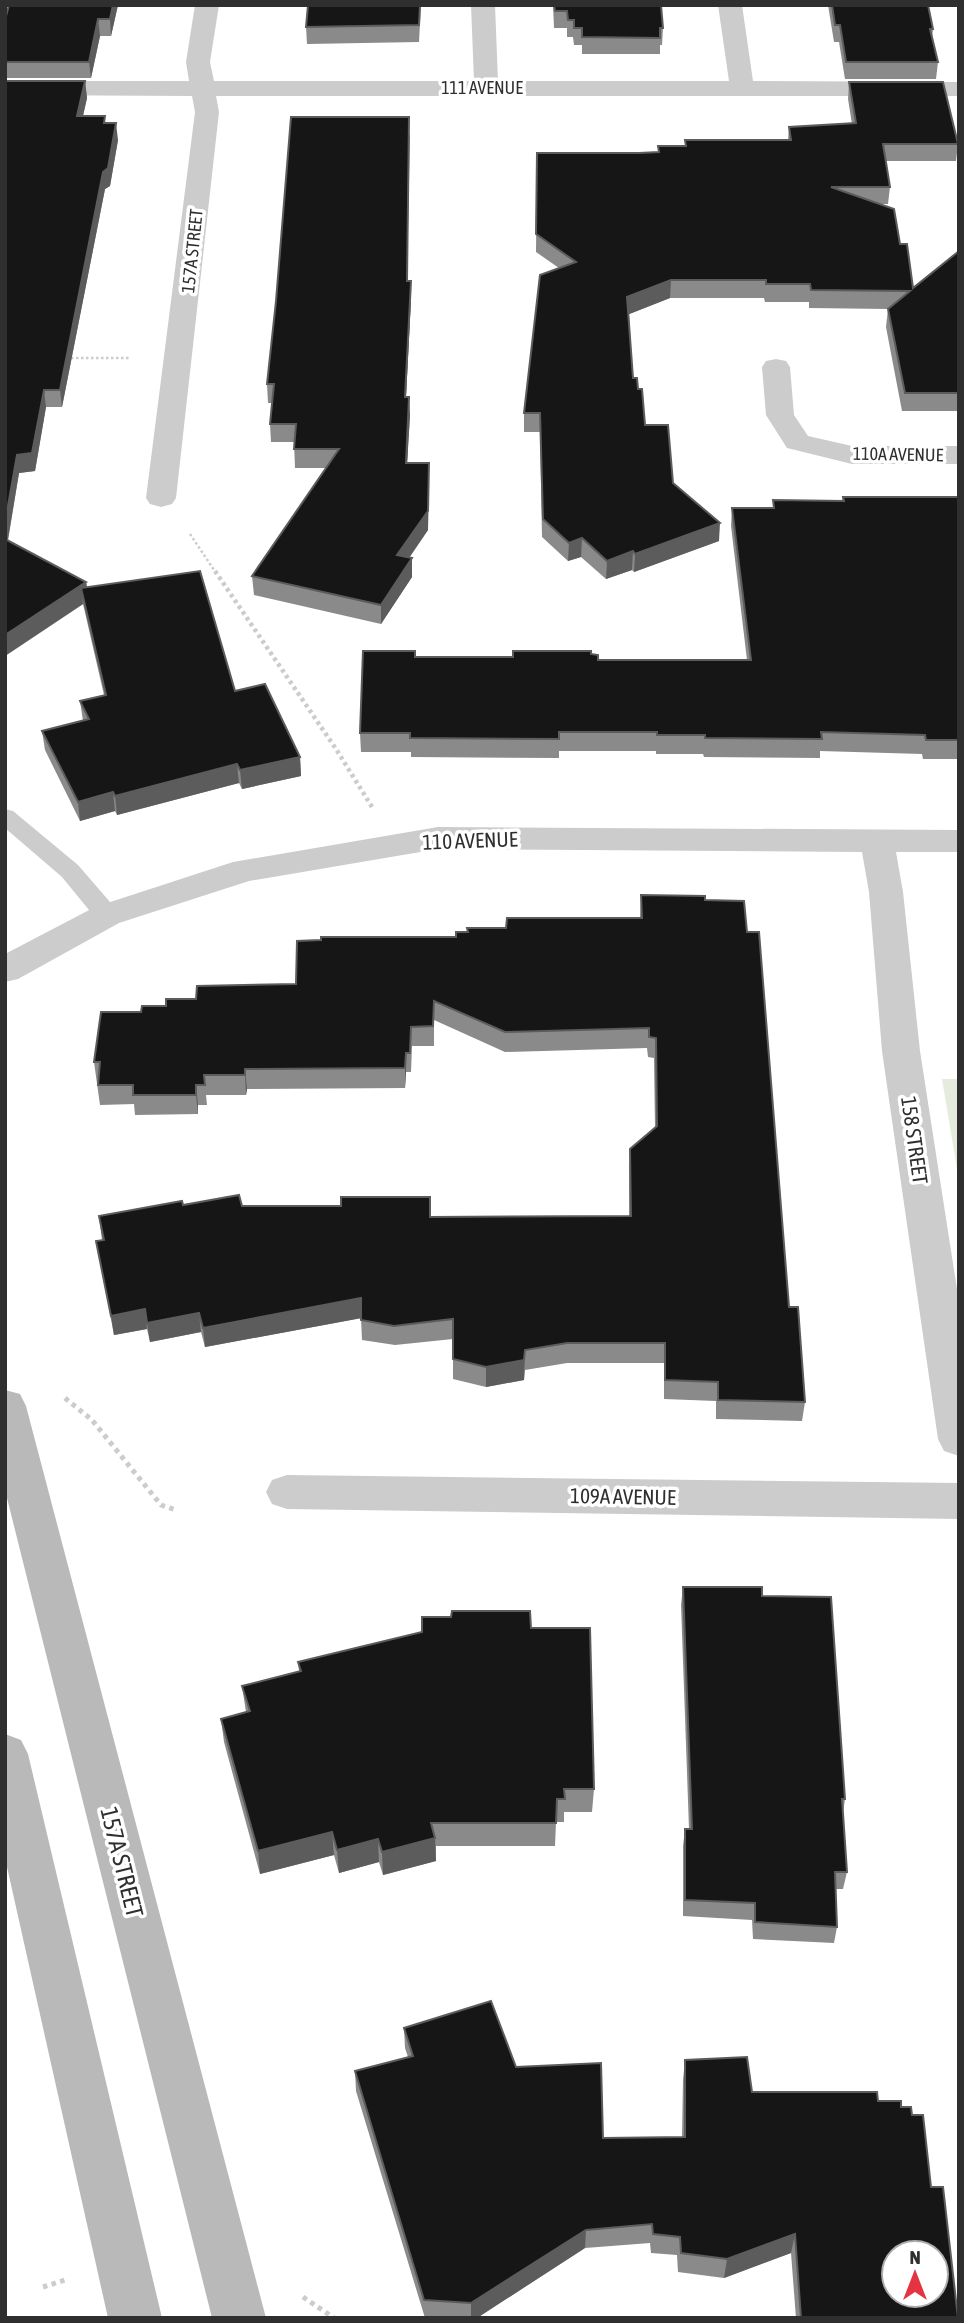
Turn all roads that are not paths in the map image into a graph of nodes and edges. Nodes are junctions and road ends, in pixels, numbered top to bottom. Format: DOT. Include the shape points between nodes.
graph roads {
  1 [pos="207,5"];
  2 [pos="483,5"];
  3 [pos="730,5"];
  4 [pos="201,87"];
  5 [pos="486,87"];
  6 [pos="5,88"];
  7 [pos="742,88"];
  8 [pos="959,89"];
  9 [pos="776,367"];
  10 [pos="959,455"];
  11 [pos="161,498"];
  12 [pos="5,816"];
  13 [pos="877,841"];
  14 [pos="959,841"];
  15 [pos="107,915"];
  16 [pos="5,970"];
  17 [pos="5,1406"];
  18 [pos="959,1439"];
  19 [pos="287,1492"];
  20 [pos="959,1501"];
  21 [pos="5,1754"];
  22 [pos="135,2318"];
  23 [pos="240,2318"];
  1 -- 4 [label="street, 157A STREET" via="198,62"];
  2 -- 5 [label="street"];
  3 -- 7 [label="street"];
  4 -- 5 [label="street, 111 AVENUE"];
  4 -- 6 [label="street, 111 AVENUE"];
  4 -- 11 [label="street, 157A STREET" via="207,112"];
  5 -- 7 [label="street, 111 AVENUE"];
  7 -- 8 [label="street, 111 AVENUE"];
  9 -- 10 [label="street, 110A AVENUE" via="780,415 797,442 852,455"];
  12 -- 15 [label="lane" via="70,872"];
  13 -- 14 [label="street, 110 AVENUE"];
  13 -- 15 [label="street, 110 AVENUE" via="438,838 245,870"];
  13 -- 18 [label="street, 158 STREET" via="901,1051"];
  15 -- 16 [label="street, 110 AVENUE"];
  17 -- 23 [label="street, 157A STREET"];
  19 -- 20 [label="street, 109A AVENUE"];
  21 -- 22 [label="street"];
}
